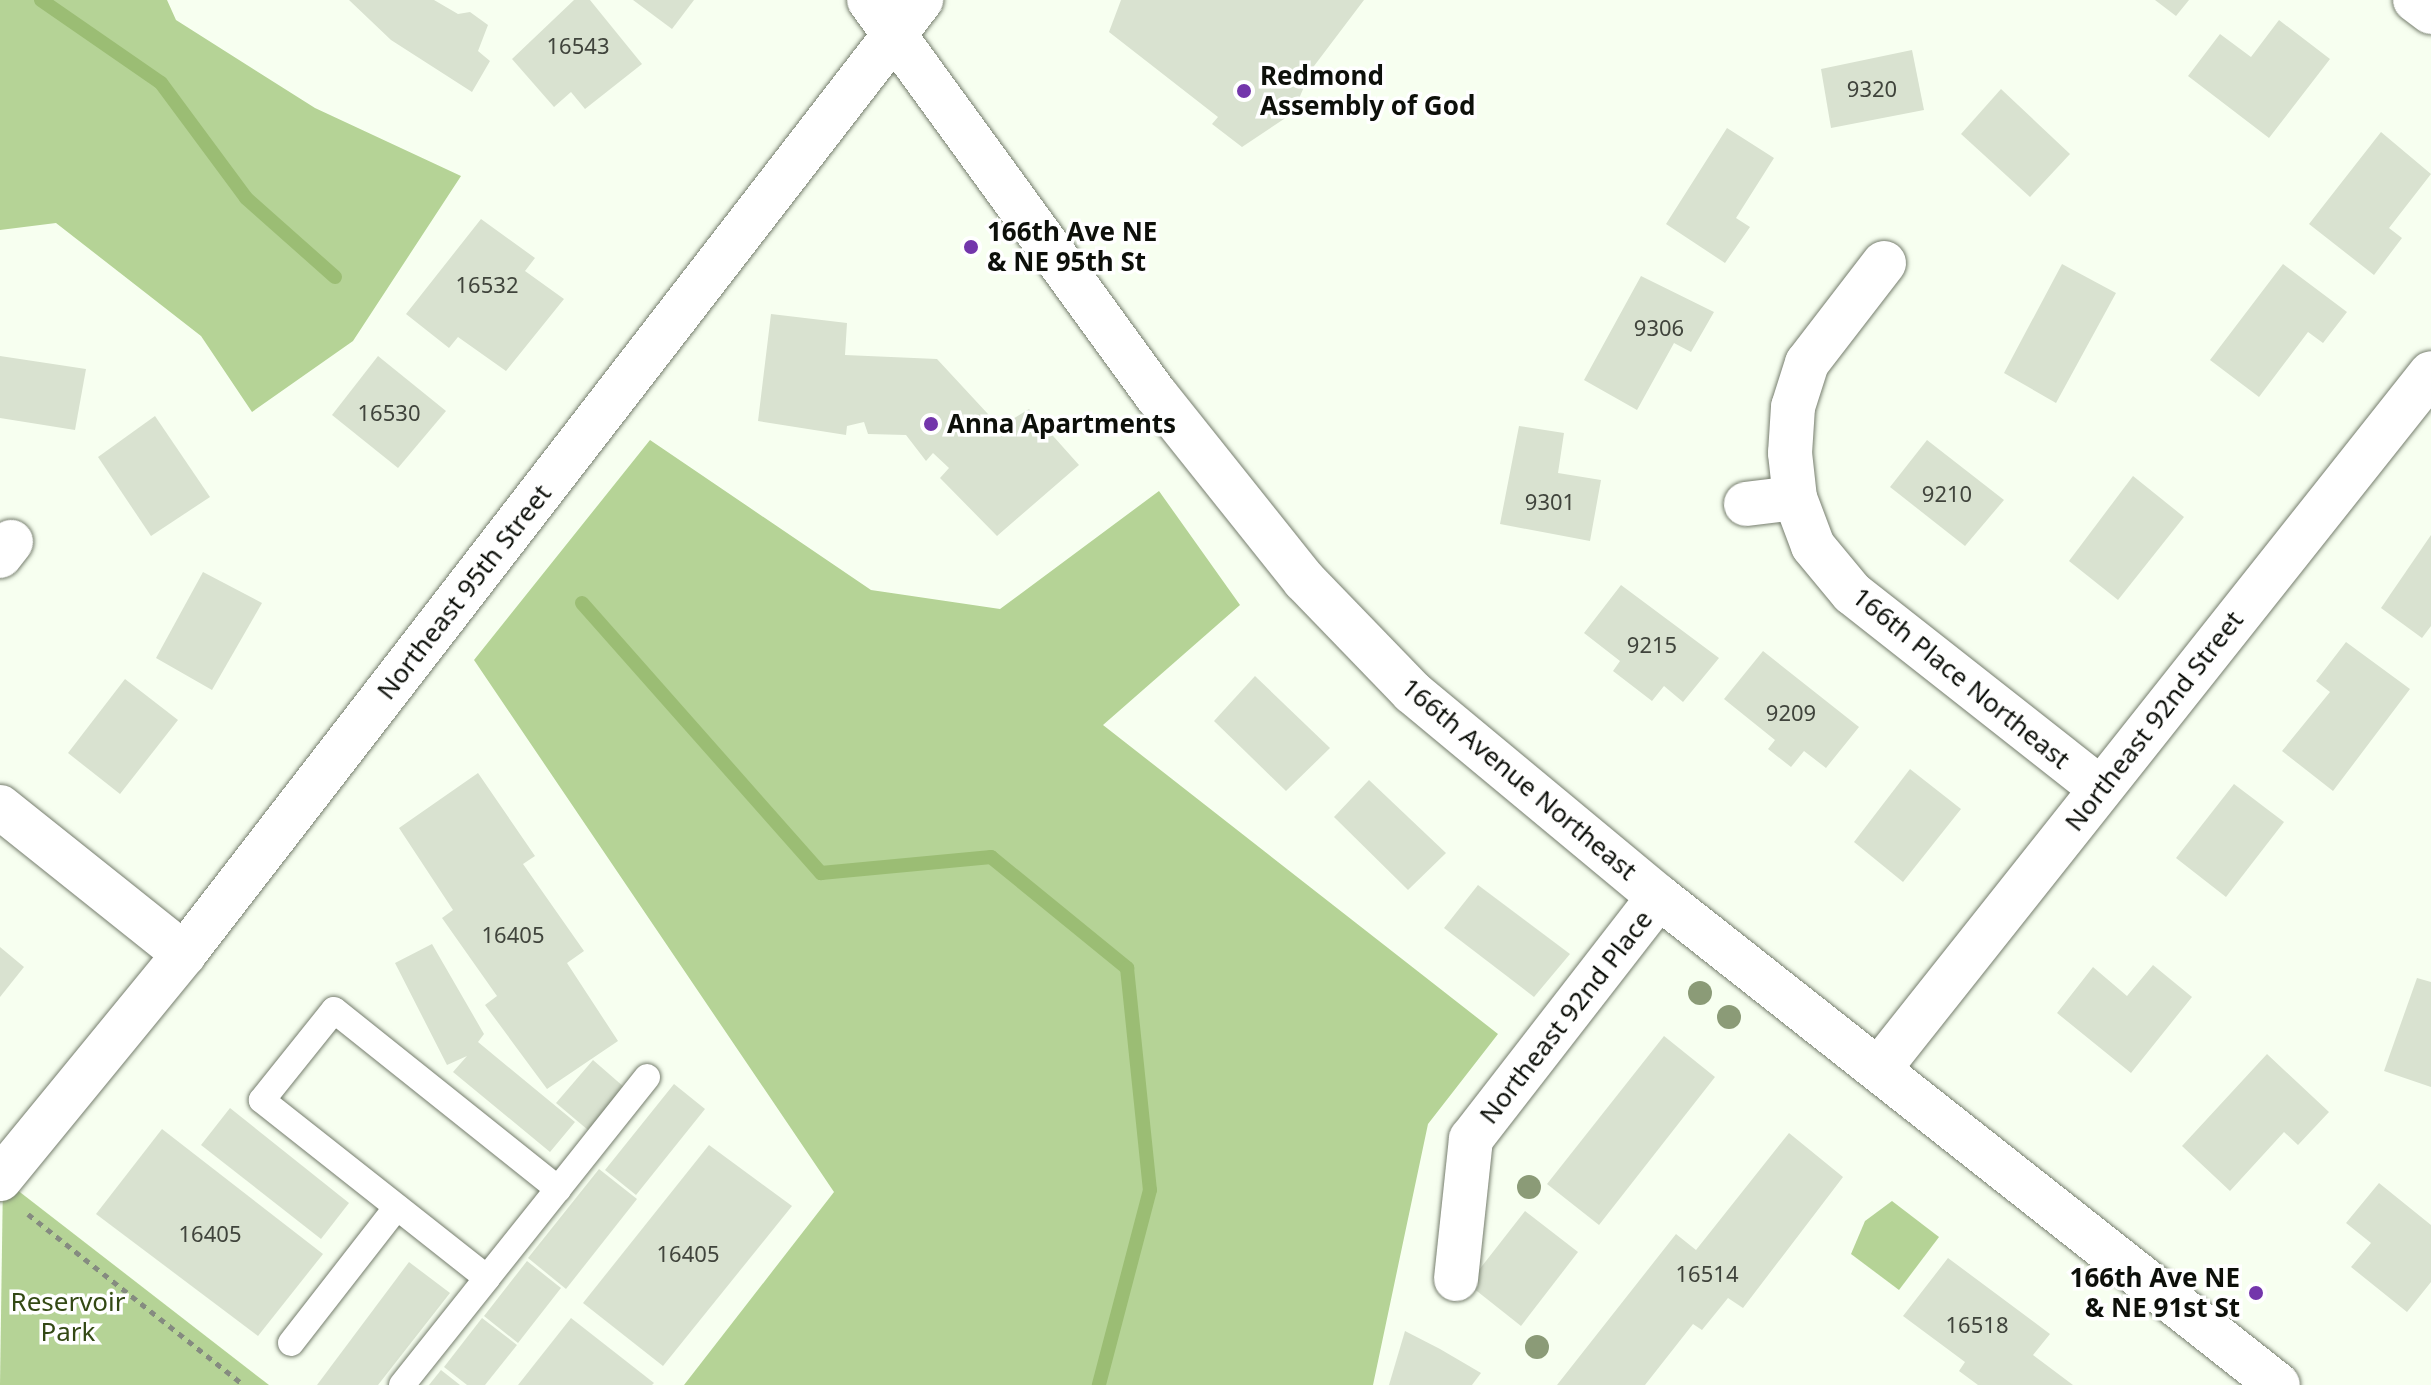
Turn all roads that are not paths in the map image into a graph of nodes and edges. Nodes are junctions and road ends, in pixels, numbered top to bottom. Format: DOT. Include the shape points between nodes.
graph roads {
  1 [pos="921,0"];
  2 [pos="2415,0"];
  3 [pos="2431,12"];
  4 [pos="882,17"];
  5 [pos="1884,263"];
  6 [pos="2431,373"];
  7 [pos="1795,498"];
  8 [pos="1746,504"];
  9 [pos="2100,788"];
  10 [pos="0,807"];
  11 [pos="1659,897"];
  12 [pos="184,954"];
  13 [pos="1879,1069"];
  14 [pos="647,1077"];
  15 [pos="558,1189"];
  16 [pos="12,1194"];
  17 [pos="397,1207"];
  18 [pos="487,1278"];
  19 [pos="1456,1279"];
  20 [pos="291,1343"];
  21 [pos="402,1385"];
  22 [pos="2278,1385"];
  1 -- 4 [label="street, Northeast 95th Street"];
  2 -- 3 [label="street"];
  4 -- 11 [label="street, 166th Avenue Northeast" via="1059,267 1304,580 1470,745"];
  4 -- 12 [label="street, Northeast 95th Street"];
  5 -- 7 [label="street, 166th Place Northeast" via="1807,363 1793,407 1790,453"];
  6 -- 9 [label="street, Northeast 92nd Street"];
  7 -- 8 [label="street"];
  7 -- 9 [label="street, 166th Place Northeast" via="1813,546 1852,593"];
  9 -- 13 [label="street, Northeast 92nd Street"];
  10 -- 12 [label="street"];
  11 -- 13 [label="street, 166th Avenue Northeast"];
  11 -- 19 [label="street, Northeast 92nd Place" via="1471,1139"];
  12 -- 16 [label="street, Northeast 95th Street"];
  13 -- 22 [label="street, 166th Avenue Northeast"];
  14 -- 15 [label="lane"];
  15 -- 17 [label="lane" via="334,1010 262,1100"];
  15 -- 18 [label="lane"];
  17 -- 18 [label="lane"];
  17 -- 20 [label="lane"];
  18 -- 21 [label="lane"];
}
